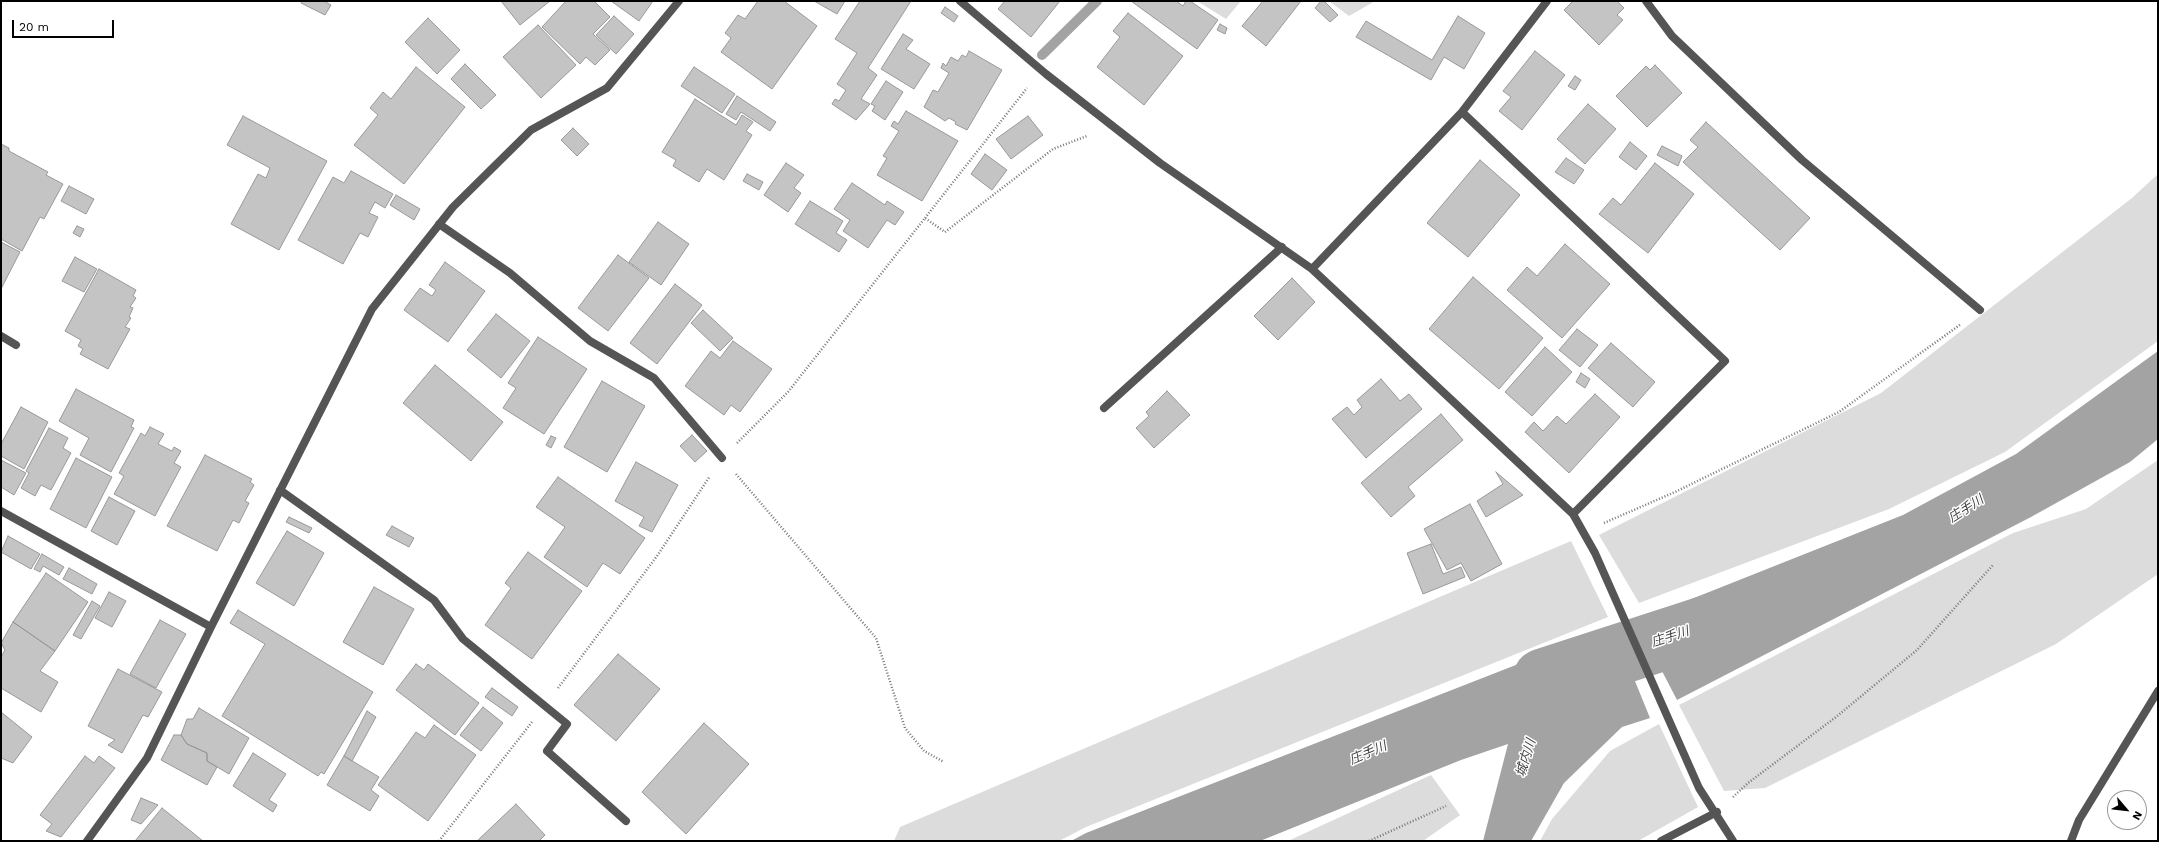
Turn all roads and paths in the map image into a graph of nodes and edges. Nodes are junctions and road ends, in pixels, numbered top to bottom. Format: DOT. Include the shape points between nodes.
graph roads {
  1 [pos="678,1"];
  2 [pos="960,1"];
  3 [pos="1547,1"];
  4 [pos="1646,1"];
  5 [pos="1041,70"];
  6 [pos="1462,112"];
  7 [pos="1112,126"];
  8 [pos="925,218"];
  9 [pos="439,224"];
  10 [pos="1282,247"];
  11 [pos="1312,269"];
  12 [pos="1980,310"];
  13 [pos="1,336"];
  14 [pos="16,345"];
  15 [pos="1104,408"];
  16 [pos="722,458"];
  17 [pos="280,490"];
  18 [pos="1,510"];
  19 [pos="1573,514"];
  20 [pos="1583,533"];
  21 [pos="1993,565"];
  22 [pos="211,627"];
  23 [pos="2158,691"];
  24 [pos="545,706"];
  25 [pos="944,762"];
  26 [pos="1446,806"];
  27 [pos="1717,812"];
  28 [pos="626,821"];
  29 [pos="87,841"];
  30 [pos="439,841"];
  31 [pos="1369,841"];
  32 [pos="1661,841"];
  33 [pos="1733,841"];
  34 [pos="2071,841"];
  1 -- 9 [label="street" via="607,88 531,130"];
  2 -- 5 [label="street"];
  3 -- 6 [label="street"];
  4 -- 12 [label="street" via="1672,36 1802,160"];
  5 -- 7 [label="street"];
  5 -- 8 [label="path"];
  6 -- 11 [label="street"];
  6 -- 19 [label="street" via="1725,361"];
  7 -- 8 [label="path" via="1053,149 945,232"];
  7 -- 10 [label="street" via="1160,163"];
  8 -- 16 [label="path" via="788,392"];
  9 -- 16 [label="street" via="510,273 590,341 654,378"];
  9 -- 17 [label="street" via="372,309"];
  10 -- 11 [label="street"];
  10 -- 15 [label="street"];
  11 -- 19 [label="street"];
  12 -- 20 [label="path" via="1839,412 1675,492"];
  13 -- 14 [label="street"];
  16 -- 24 [label="path" via="657,556"];
  16 -- 25 [label="path" via="876,638 905,728 924,751"];
  17 -- 22 [label="street"];
  17 -- 24 [label="street" via="434,600 463,639"];
  18 -- 22 [label="street"];
  19 -- 20 [label="street"];
  20 -- 27 [label="street" via="1595,553 1700,788"];
  21 -- 27 [label="path" via="1917,650 1836,717 1748,783"];
  22 -- 29 [label="street" via="147,758"];
  23 -- 34 [label="street" via="2079,820"];
  24 -- 28 [label="street" via="567,724 547,751"];
  24 -- 30 [label="path"];
  26 -- 31 [label="path"];
  27 -- 32 [label="street"];
  27 -- 33 [label="street"];
}
